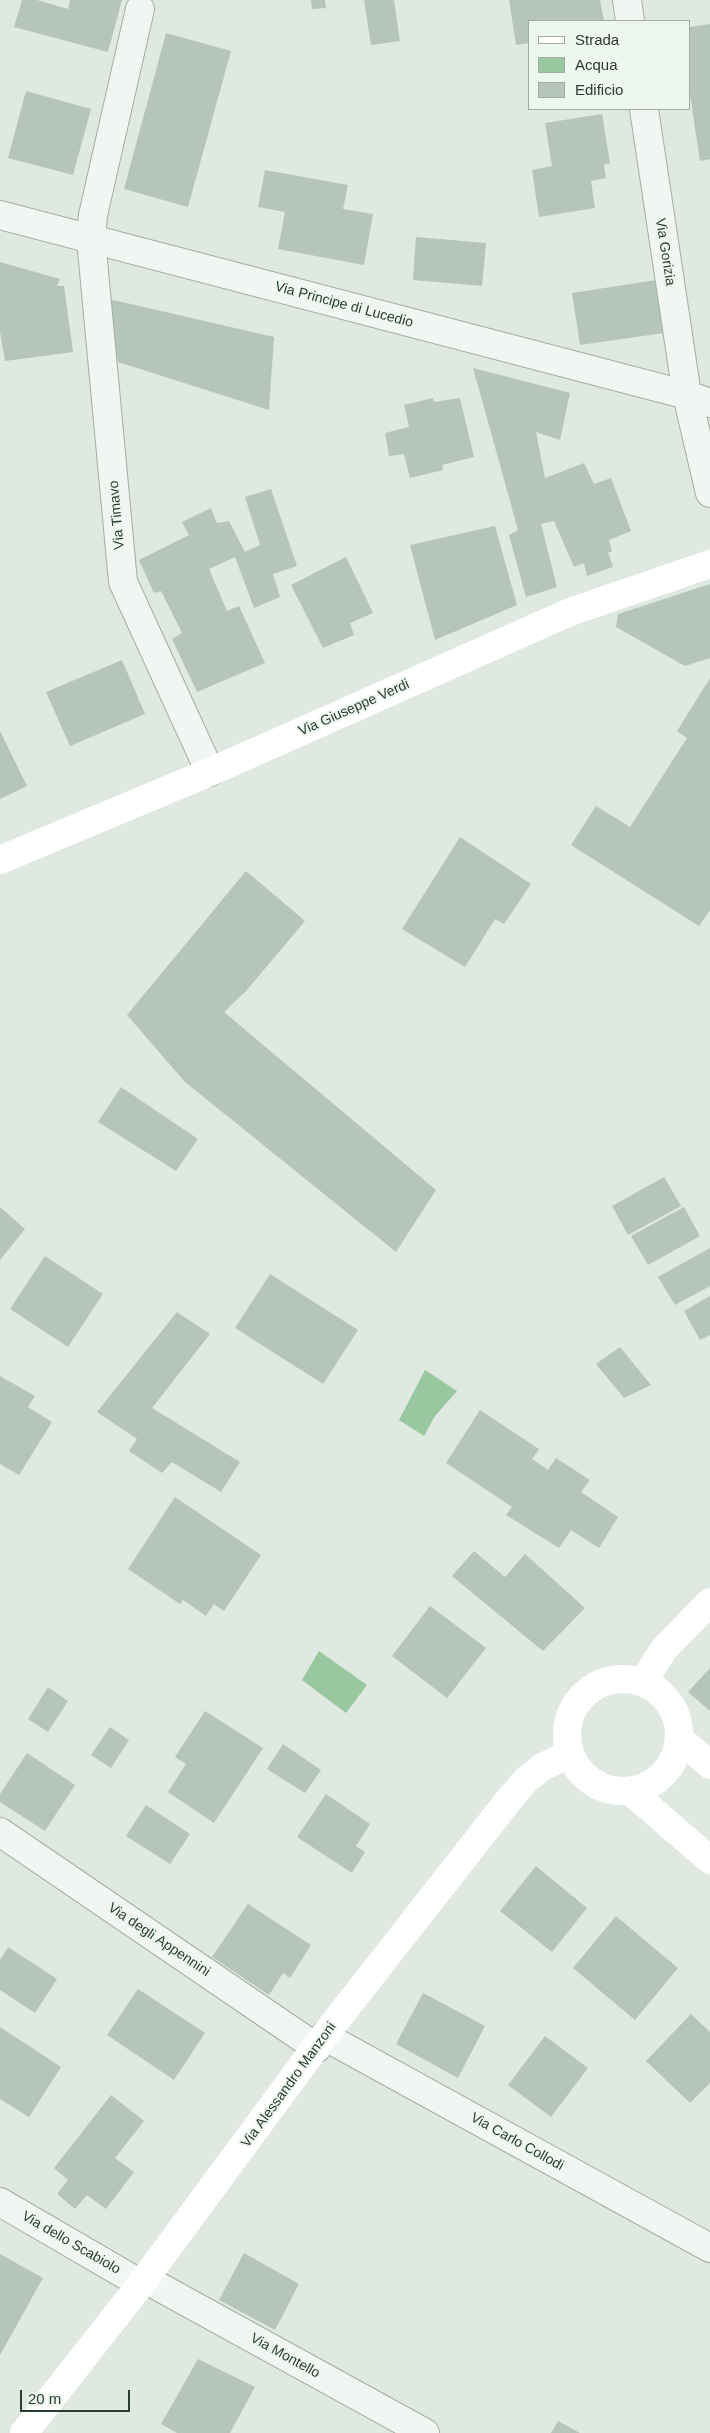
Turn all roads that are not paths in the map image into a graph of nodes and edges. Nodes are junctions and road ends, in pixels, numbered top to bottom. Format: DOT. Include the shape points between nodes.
graph roads {
  1 [pos="627,0"];
  2 [pos="140,10"];
  3 [pos="630,20"];
  4 [pos="644,110"];
  5 [pos="0,216"];
  6 [pos="91,239"];
  7 [pos="699,399"];
  8 [pos="710,492"];
  9 [pos="710,564"];
  10 [pos="210,772"];
  11 [pos="0,860"];
  12 [pos="710,1602"];
  13 [pos="643,1682"];
  14 [pos="680,1739"];
  15 [pos="570,1754"];
  16 [pos="710,1765"];
  17 [pos="630,1791"];
  18 [pos="0,1832"];
  19 [pos="710,1860"];
  20 [pos="320,2042"];
  21 [pos="0,2202"];
  22 [pos="710,2248"];
  23 [pos="143,2281"];
  24 [pos="24,2433"];
  25 [pos="425,2433"];
  1 -- 3 [label="street"];
  2 -- 6 [label="street, Via Timavo" via="93,215"];
  4 -- 7 [label="street, Via Gorizia"];
  5 -- 6 [label="street, Via Principe di Lucedio"];
  6 -- 7 [label="street, Via Principe di Lucedio"];
  6 -- 10 [label="street, Via Timavo" via="123,582"];
  7 -- 8 [label="street"];
  9 -- 10 [label="street, Via Giuseppe Verdi" via="570,612"];
  10 -- 11 [label="street, Via Giuseppe Verdi"];
  12 -- 13 [label="street" via="664,1650"];
  13 -- 14 [label="street" via="656,1689 674,1711"];
  13 -- 15 [label="street" via="611,1680 596,1685 583,1695 568,1722"];
  14 -- 16 [label="street"];
  14 -- 17 [label="street" via="677,1754 664,1774 645,1787"];
  15 -- 17 [label="street" via="580,1771 594,1783 611,1790"];
  15 -- 20 [label="street, Via Alessandro Manzoni" via="542,1767 526,1780"];
  17 -- 19 [label="street"];
  18 -- 20 [label="street, Via degli Appennini"];
  20 -- 22 [label="street, Via Carlo Collodi"];
  20 -- 23 [label="street, Via Alessandro Manzoni"];
  21 -- 23 [label="street, Via dello Scabiolo"];
  23 -- 24 [label="street, Via Alessandro Manzoni"];
  23 -- 25 [label="street, Via Montello"];
}
